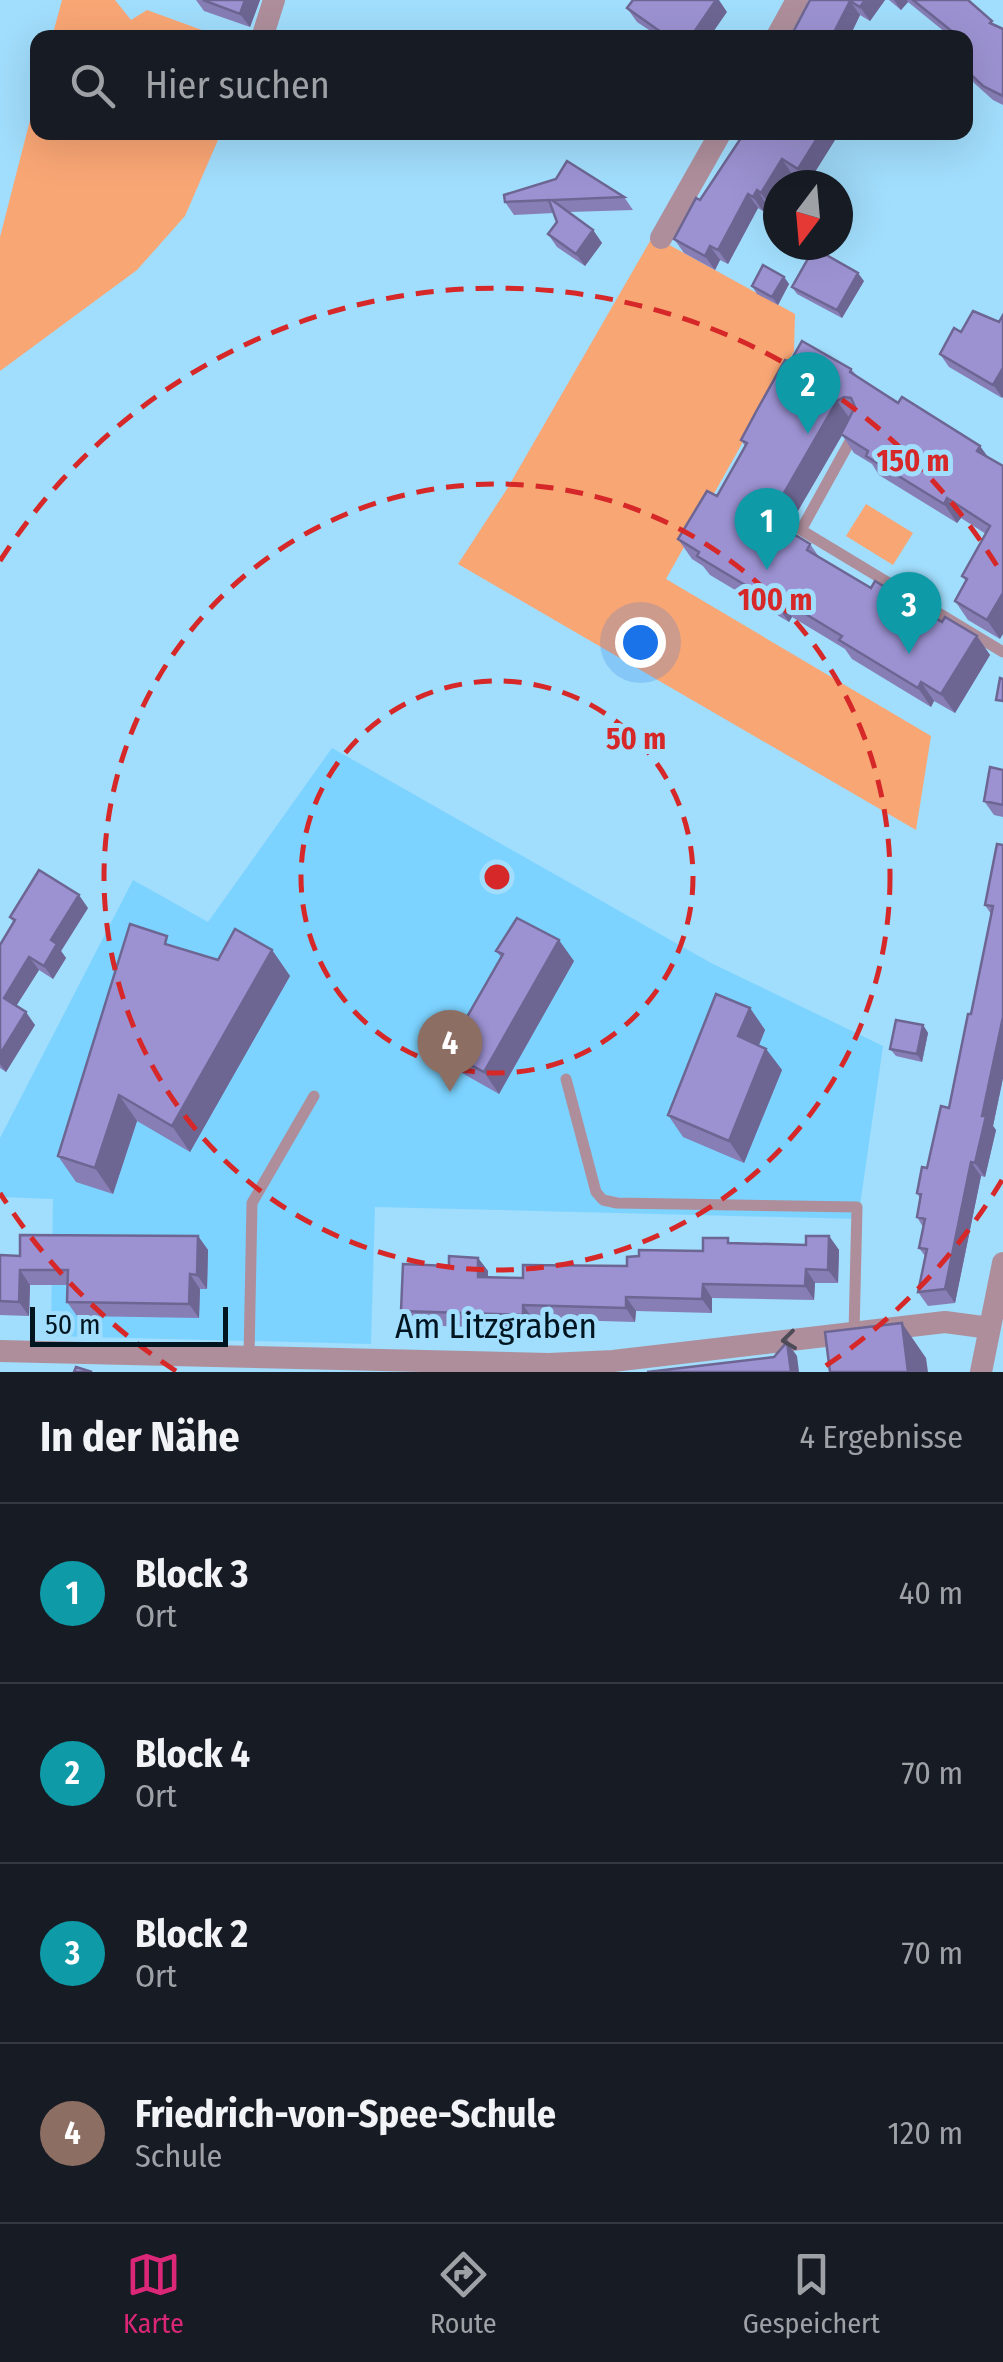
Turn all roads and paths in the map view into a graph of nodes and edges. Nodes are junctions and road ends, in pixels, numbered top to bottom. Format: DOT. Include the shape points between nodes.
graph roads {
  1 [pos="274,0"];
  2 [pos="797,0"];
  3 [pos="265,30"];
  4 [pos="780,30"];
  5 [pos="717,140"];
  6 [pos="661,238"];
  7 [pos="859,425"];
  8 [pos="1003,652"];
  9 [pos="566,1078"];
  10 [pos="314,1096"];
  11 [pos="1003,1264"];
  12 [pos="990,1328"];
  13 [pos="854,1332"];
  14 [pos="0,1352"];
  15 [pos="249,1357"];
  16 [pos="52,1362"];
  17 [pos="550,1368"];
  18 [pos="981,1372"];
  1 -- 3 [label="street"];
  2 -- 4 [label="street"];
  5 -- 6 [label="street"];
  7 -- 8 [label="lane" via="801,530"];
  9 -- 13 [label="lane" via="603,1200 857,1208"];
  10 -- 15 [label="lane" via="252,1203"];
  11 -- 12 [label="street"];
  12 -- 13 [label="street, Am Litzgraben" via="945,1322"];
  12 -- 18 [label="street"];
  13 -- 17 [label="street, Am Litzgraben, one-way"];
  14 -- 16 [label="street, Am Litzgraben"];
  15 -- 16 [label="street, Am Litzgraben"];
  15 -- 17 [label="street, Am Litzgraben"];
}
